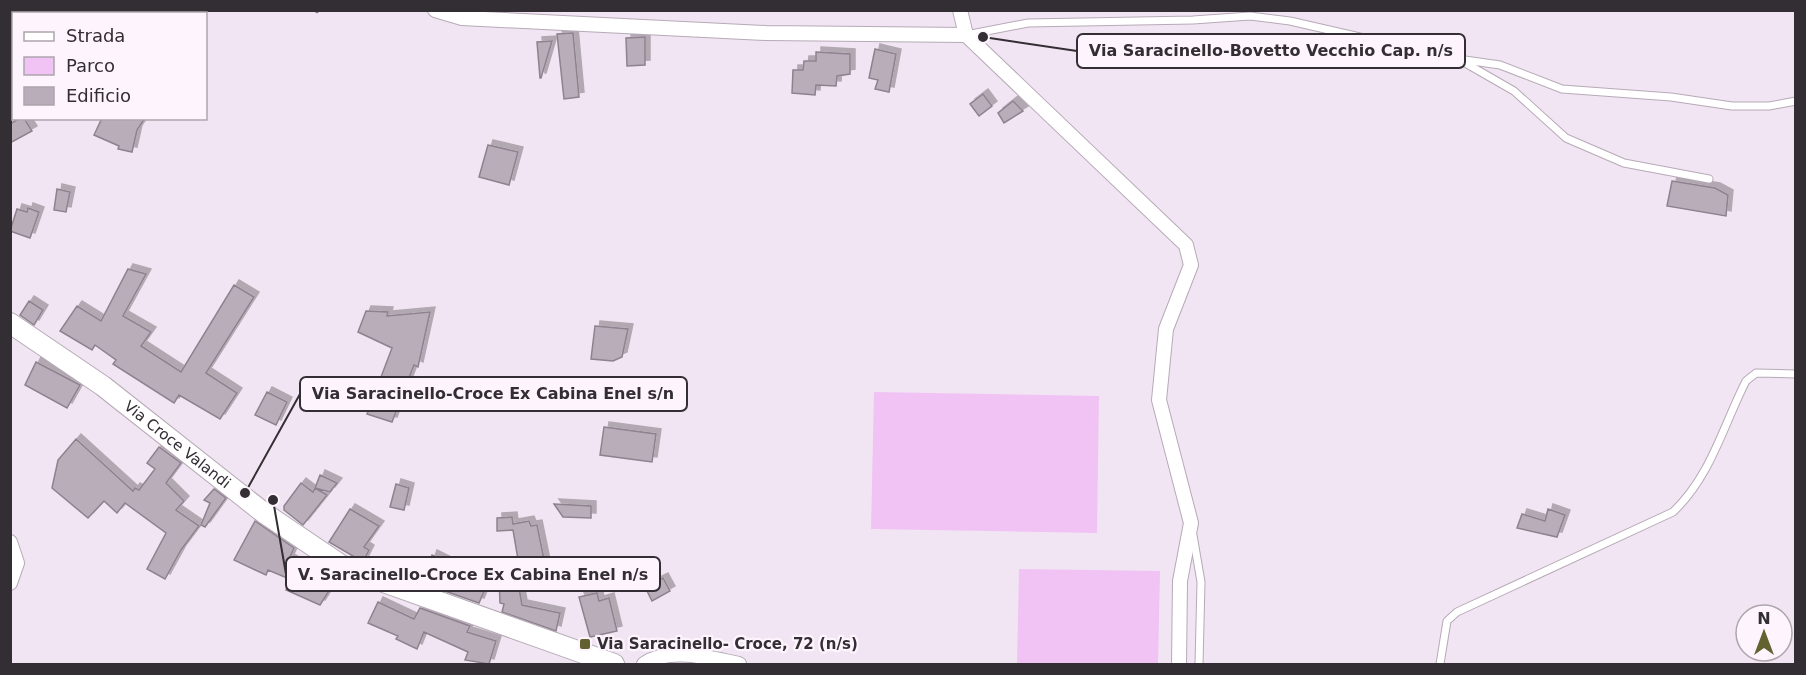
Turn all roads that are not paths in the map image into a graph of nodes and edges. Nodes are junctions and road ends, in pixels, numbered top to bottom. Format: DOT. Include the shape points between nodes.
graph roads {
  1 [pos="435,10"];
  2 [pos="960,10"];
  3 [pos="966,35"];
  4 [pos="1460,60"];
  5 [pos="1796,101"];
  6 [pos="1709,178"];
  7 [pos="10,323"];
  8 [pos="1796,374"];
  9 [pos="1191,523"];
  10 [pos="10,542"];
  11 [pos="10,584"];
  12 [pos="614,664"];
  13 [pos="644,664"];
  14 [pos="739,664"];
  15 [pos="1179,664"];
  16 [pos="1199,664"];
  17 [pos="1440,664"];
  1 -- 3 [label="street" via="462,18 766,33"];
  2 -- 3 [label="street"];
  3 -- 4 [label="lane" via="1028,23 1250,16 1290,21"];
  3 -- 9 [label="street" via="1186,245 1191,265 1167,329 1159,400"];
  4 -- 5 [label="lane" via="1500,65 1562,89 1732,106"];
  4 -- 6 [label="lane" via="1515,91 1566,138 1624,163"];
  7 -- 12 [label="street, Via Croce Valandi" via="103,386 264,513 347,569"];
  8 -- 17 [label="lane" via="1756,374 1746,381 1709,464 1691,495 1673,512 1457,612 1447,621"];
  9 -- 15 [label="street" via="1180,581"];
  9 -- 16 [label="lane" via="1201,582"];
  10 -- 11 [label="street" via="17,563"];
  13 -- 14 [label="street" via="655,657 697,655"];
}
